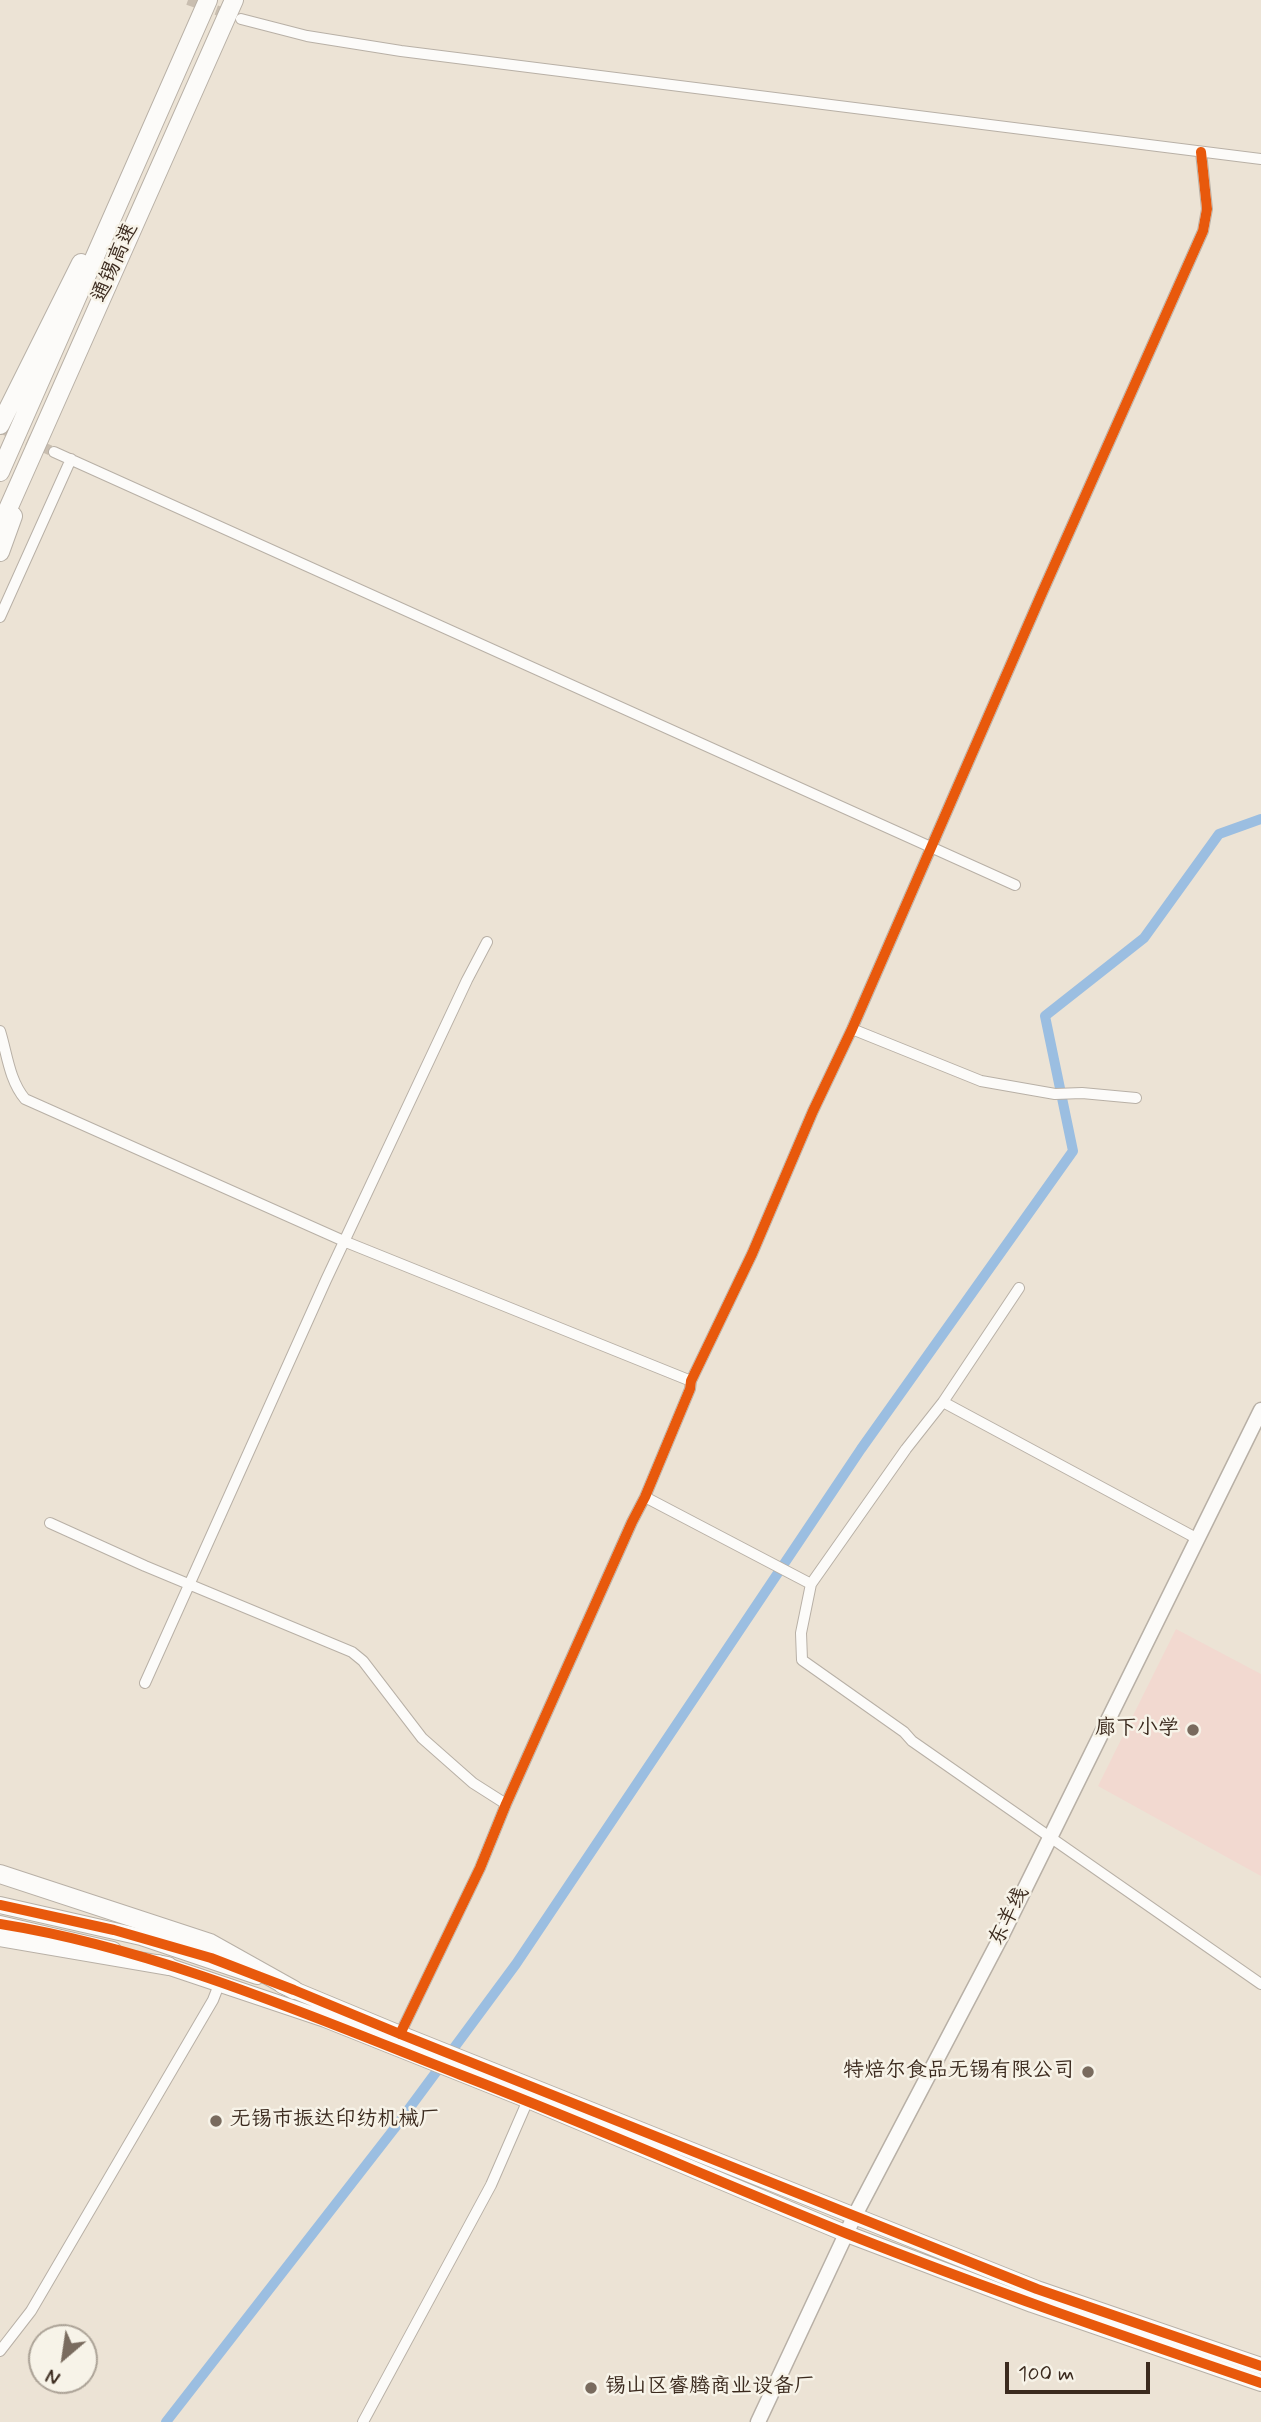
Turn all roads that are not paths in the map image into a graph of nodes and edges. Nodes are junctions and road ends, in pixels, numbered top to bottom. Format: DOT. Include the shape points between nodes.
graph roads {
  1 [pos="208,0"];
  2 [pos="234,0"];
  3 [pos="241,19"];
  4 [pos="1201,152"];
  5 [pos="1261,159"];
  6 [pos="75,287"];
  7 [pos="58,394"];
  8 [pos="0,425"];
  9 [pos="54,452"];
  10 [pos="71,459"];
  11 [pos="0,472"];
  12 [pos="0,527"];
  13 [pos="0,552"];
  14 [pos="0,617"];
  15 [pos="931,848"];
  16 [pos="1014,885"];
  17 [pos="487,942"];
  18 [pos="852,1029"];
  19 [pos="0,1031"];
  20 [pos="1136,1098"];
  21 [pos="346,1242"];
  22 [pos="1019,1288"];
  23 [pos="691,1381"];
  24 [pos="943,1402"];
  25 [pos="1261,1410"];
  26 [pos="645,1497"];
  27 [pos="50,1523"];
  28 [pos="1196,1538"];
  29 [pos="811,1584"];
  30 [pos="191,1585"];
  31 [pos="145,1683"];
  32 [pos="506,1804"];
  33 [pos="1050,1837"];
  34 [pos="0,1874"];
  35 [pos="0,1905"];
  36 [pos="0,1924"];
  37 [pos="0,1937"];
  38 [pos="168,1966"];
  39 [pos="220,1982"];
  40 [pos="1261,1984"];
  41 [pos="294,1990"];
  42 [pos="400,2034"];
  43 [pos="436,2056"];
  44 [pos="461,2067"];
  45 [pos="528,2100"];
  46 [pos="854,2217"];
  47 [pos="848,2234"];
  48 [pos="0,2351"];
  49 [pos="1261,2366"];
  50 [pos="1261,2383"];
  51 [pos="363,2422"];
  52 [pos="758,2422"];
  1 -- 6 [label="highway, 通锡高速" via="125,188"];
  2 -- 7 [label="highway, 通锡高速"];
  3 -- 4 [label="street" via="307,36 401,51"];
  4 -- 5 [label="street"];
  4 -- 15 [label="street" via="1207,209 1203,231"];
  6 -- 8 [label="highway"];
  6 -- 11 [label="highway, 通锡高速"];
  7 -- 12 [label="highway, 通锡高速"];
  7 -- 13 [label="highway"];
  9 -- 10 [label="street"];
  10 -- 14 [label="street"];
  10 -- 15 [label="street"];
  15 -- 16 [label="street"];
  15 -- 18 [label="street"];
  17 -- 21 [label="street"];
  18 -- 20 [label="street" via="981,1081 1055,1094"];
  18 -- 23 [label="street"];
  19 -- 21 [label="street" via="11,1072 25,1099"];
  21 -- 23 [label="street"];
  21 -- 30 [label="street"];
  22 -- 24 [label="street"];
  23 -- 26 [label="street"];
  24 -- 28 [label="street"];
  24 -- 29 [label="street"];
  25 -- 28 [label="main road, 东羊线"];
  26 -- 29 [label="street"];
  26 -- 32 [label="street"];
  27 -- 30 [label="street"];
  28 -- 33 [label="main road, 东羊线"];
  29 -- 33 [label="street" via="801,1633 802,1660"];
  30 -- 31 [label="street"];
  30 -- 32 [label="street" via="352,1652 422,1738 473,1783"];
  32 -- 42 [label="street"];
  33 -- 40 [label="street"];
  33 -- 46 [label="main road, 东羊线"];
  34 -- 41 [label="highway" via="210,1943"];
  35 -- 41 [label="main road" via="141,1937"];
  36 -- 38 [label="main road"];
  37 -- 38 [label="highway"];
  38 -- 39 [label="main road"];
  39 -- 43 [label="main road"];
  39 -- 48 [label="street" via="31,2311"];
  41 -- 42 [label="main road"];
  42 -- 43 [label="main road"];
  43 -- 44 [label="main road"];
  44 -- 45 [label="main road"];
  44 -- 46 [label="main road"];
  45 -- 47 [label="main road"];
  45 -- 51 [label="street" via="491,2185"];
  46 -- 47 [label="main road, 东羊线"];
  46 -- 49 [label="main road" via="1037,2289"];
  47 -- 50 [label="main road"];
  47 -- 52 [label="main road, 东羊线"];
}
